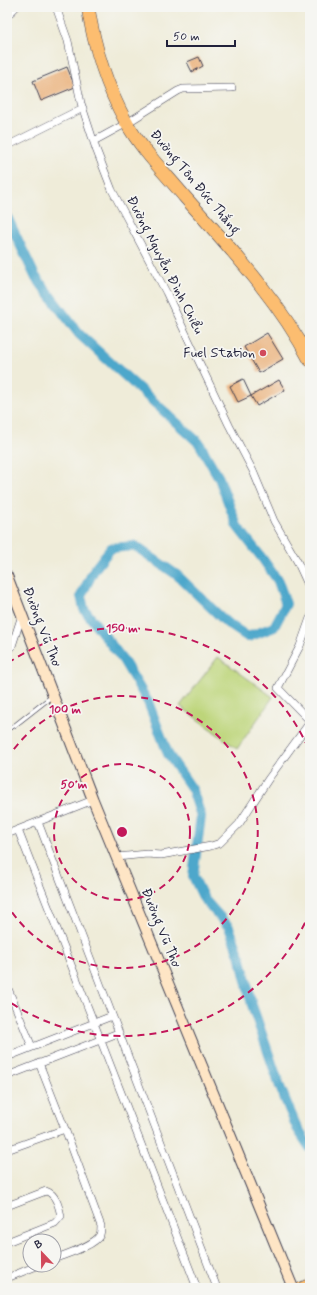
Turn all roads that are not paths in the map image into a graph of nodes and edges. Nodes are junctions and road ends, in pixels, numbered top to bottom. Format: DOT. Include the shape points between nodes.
graph roads {
  1 [pos="16,7"];
  2 [pos="56,7"];
  3 [pos="88,7"];
  4 [pos="7,16"];
  5 [pos="232,88"];
  6 [pos="83,108"];
  7 [pos="127,123"];
  8 [pos="94,141"];
  9 [pos="7,146"];
  10 [pos="308,351"];
  11 [pos="7,576"];
  12 [pos="9,585"];
  13 [pos="309,586"];
  14 [pos="22,615"];
  15 [pos="310,618"];
  16 [pos="7,650"];
  17 [pos="53,696"];
  18 [pos="310,722"];
  19 [pos="7,729"];
  20 [pos="93,800"];
  21 [pos="38,822"];
  22 [pos="18,830"];
  23 [pos="7,834"];
  24 [pos="117,857"];
  25 [pos="7,986"];
  26 [pos="112,1016"];
  27 [pos="94,1023"];
  28 [pos="118,1033"];
  29 [pos="101,1040"];
  30 [pos="32,1047"];
  31 [pos="7,1057"];
  32 [pos="39,1063"];
  33 [pos="7,1076"];
  34 [pos="65,1129"];
  35 [pos="7,1150"];
  36 [pos="7,1206"];
  37 [pos="7,1242"];
  38 [pos="62,1256"];
  39 [pos="22,1272"];
  40 [pos="7,1278"];
  41 [pos="310,1284"];
  42 [pos="196,1288"];
  43 [pos="217,1288"];
  44 [pos="293,1288"];
  45 [pos="301,1288"];
  1 -- 4 [label="street"];
  2 -- 6 [label="street, Đường Nguyễn Đình Chiểu" via="68,41"];
  3 -- 7 [label="highway, Đường Tôn Đức Thắng" via="100,60"];
  5 -- 7 [label="street" via="183,89"];
  6 -- 8 [label="street, Đường Nguyễn Đình Chiểu"];
  6 -- 9 [label="street"];
  7 -- 8 [label="street"];
  7 -- 10 [label="highway, Đường Tôn Đức Thắng" via="147,153 259,284"];
  8 -- 13 [label="street, Đường Nguyễn Đình Chiểu" via="112,190 166,292 253,471 274,521"];
  11 -- 12 [label="main road, Đường Vũ Thơ"];
  12 -- 14 [label="main road, Đường Vũ Thơ"];
  14 -- 16 [label="street" via="12,646"];
  14 -- 17 [label="main road, Đường Vũ Thơ"];
  15 -- 18 [label="street" via="300,646 278,688"];
  17 -- 19 [label="lane"];
  17 -- 20 [label="main road, Đường Vũ Thơ"];
  18 -- 24 [label="street" via="239,824 220,843 161,854"];
  20 -- 21 [label="street"];
  20 -- 24 [label="main road, Đường Vũ Thơ"];
  21 -- 22 [label="street"];
  21 -- 26 [label="street"];
  22 -- 23 [label="street"];
  22 -- 27 [label="street"];
  24 -- 44 [label="main road, Đường Vũ Thơ"];
  25 -- 30 [label="street"];
  26 -- 27 [label="street"];
  26 -- 28 [label="street"];
  27 -- 29 [label="street"];
  27 -- 30 [label="street"];
  28 -- 29 [label="street"];
  28 -- 43 [label="street"];
  29 -- 32 [label="street"];
  29 -- 42 [label="street"];
  30 -- 31 [label="street"];
  32 -- 33 [label="street"];
  32 -- 34 [label="street"];
  34 -- 35 [label="street"];
  34 -- 38 [label="street" via="101,1226 101,1234 91,1244"];
  36 -- 37 [label="street" via="46,1191 54,1197 61,1216 55,1223"];
  39 -- 40 [label="street"];
  41 -- 45 [label="main road"];
}
